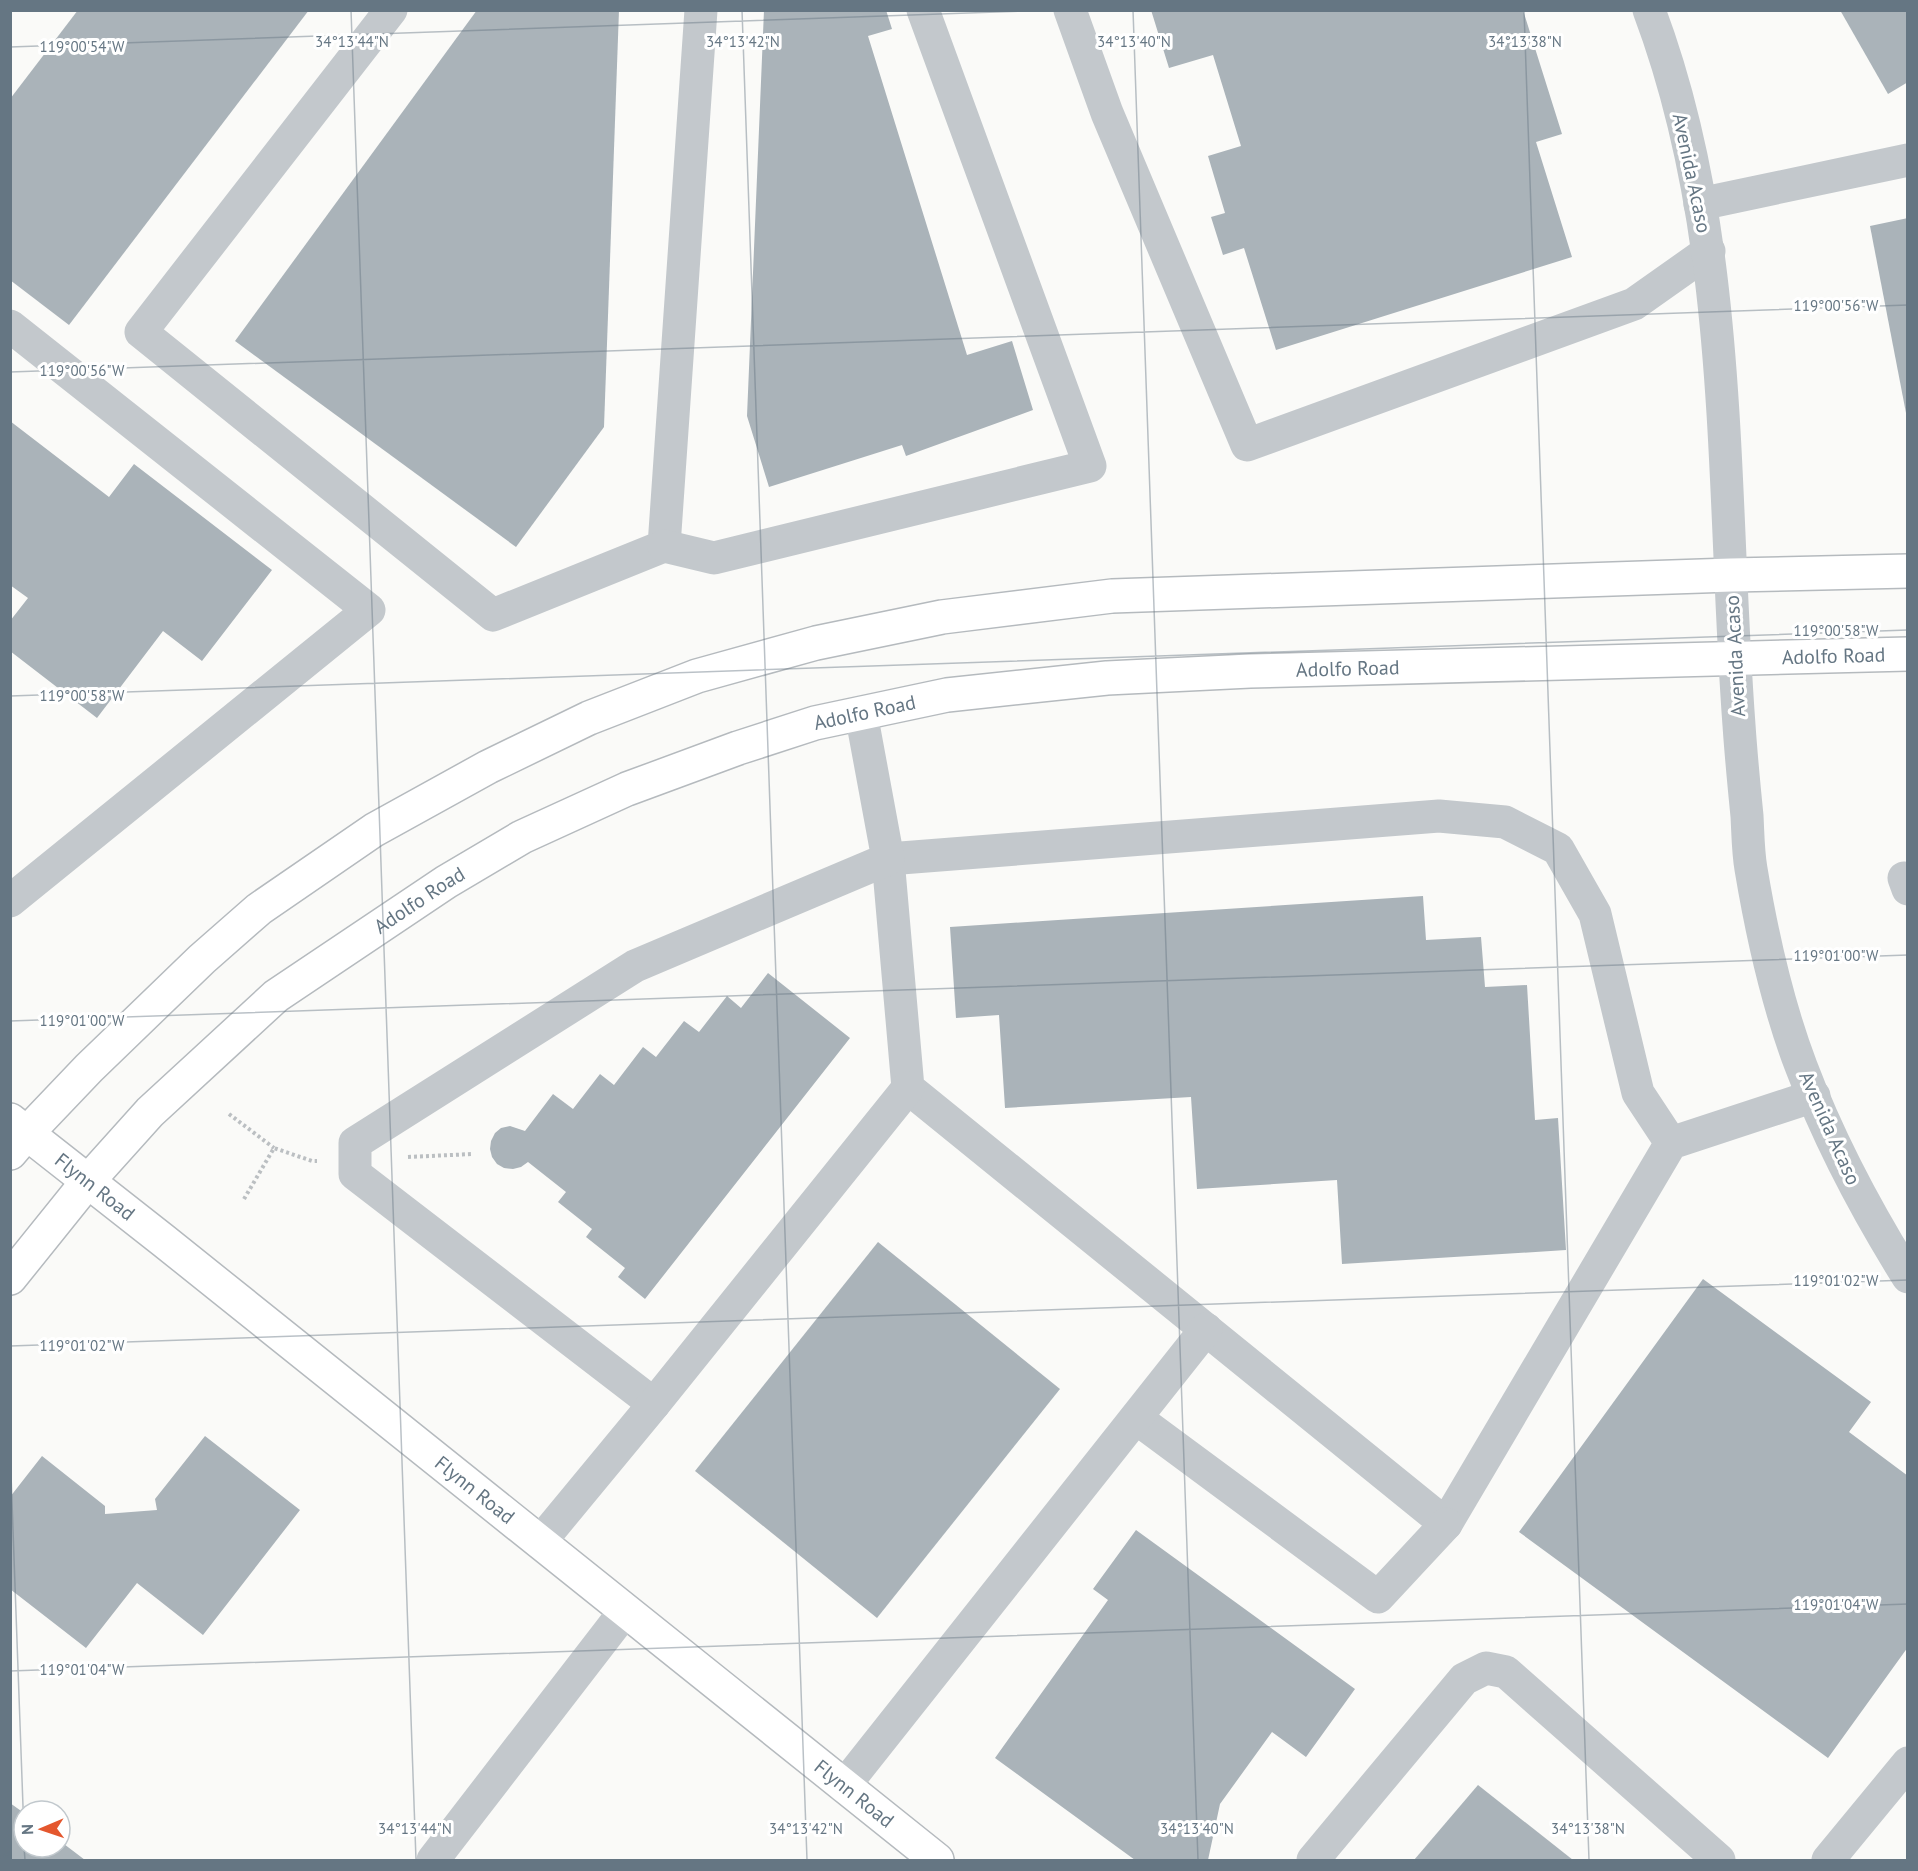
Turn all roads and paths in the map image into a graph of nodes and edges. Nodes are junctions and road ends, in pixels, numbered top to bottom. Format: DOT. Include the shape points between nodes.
graph roads {
  1 [pos="392,10"];
  2 [pos="701,10"];
  3 [pos="924,10"];
  4 [pos="1070,10"];
  5 [pos="1648,10"];
  6 [pos="1908,160"];
  7 [pos="1700,204"];
  8 [pos="1709,251"];
  9 [pos="10,326"];
  10 [pos="664,546"];
  11 [pos="1908,571"];
  12 [pos="1731,575"];
  13 [pos="1908,654"];
  14 [pos="1734,658"];
  15 [pos="861,713"];
  16 [pos="888,859"];
  17 [pos="10,901"];
  18 [pos="908,1088"];
  19 [pos="1814,1096"];
  20 [pos="229,1114"];
  21 [pos="16,1136"];
  22 [pos="1671,1143"];
  23 [pos="274,1148"];
  24 [pos="88,1181"];
  25 [pos="1907,1276"];
  26 [pos="10,1278"];
  27 [pos="1206,1329"];
  28 [pos="654,1404"];
  29 [pos="1136,1418"];
  30 [pos="1446,1524"];
  31 [pos="540,1542"];
  32 [pos="625,1611"];
  33 [pos="1908,1763"];
  34 [pos="844,1786"];
  35 [pos="433,1860"];
  36 [pos="937,1860"];
  37 [pos="1313,1860"];
  38 [pos="1719,1860"];
  39 [pos="1828,1860"];
  1 -- 10 [label="street" via="141,332 493,615"];
  2 -- 10 [label="street"];
  3 -- 10 [label="street" via="1090,466 714,558"];
  4 -- 8 [label="street" via="1107,113 1247,445 1634,304"];
  5 -- 7 [label="street, Avenida Acaso" via="1677,100"];
  6 -- 7 [label="street"];
  7 -- 8 [label="street, Avenida Acaso"];
  8 -- 12 [label="street, Avenida Acaso"];
  9 -- 17 [label="street" via="369,610"];
  11 -- 12 [label="main road"];
  12 -- 14 [label="street, Avenida Acaso"];
  12 -- 21 [label="main road" via="1112,596 942,617 816,643 697,676 589,718 488,767 374,830 259,909"];
  13 -- 14 [label="main road, Adolfo Road"];
  14 -- 15 [label="main road, Adolfo Road" via="1107,678 947,695"];
  14 -- 19 [label="street, Avenida Acaso" via="1751,865 1770,966 1800,1065"];
  15 -- 16 [label="street"];
  15 -- 24 [label="main road, Adolfo Road" via="760,740 627,789 522,837 446,882 276,996 150,1112"];
  16 -- 18 [label="street"];
  16 -- 22 [label="street" via="1439,816 1505,822 1558,849 1595,914 1638,1093"];
  16 -- 28 [label="street" via="635,966 355,1143 355,1174"];
  18 -- 27 [label="street"];
  18 -- 28 [label="street"];
  19 -- 22 [label="street"];
  19 -- 25 [label="street, Avenida Acaso" via="1841,1159"];
  20 -- 23 [label="path"];
  21 -- 24 [label="main road, Flynn Road"];
  22 -- 30 [label="street"];
  24 -- 26 [label="main road, Adolfo Road"];
  24 -- 31 [label="main road, Flynn Road"];
  27 -- 29 [label="street"];
  27 -- 30 [label="street"];
  28 -- 31 [label="street"];
  29 -- 30 [label="street" via="1378,1597"];
  29 -- 34 [label="street"];
  31 -- 32 [label="main road, Flynn Road"];
  32 -- 34 [label="main road, Flynn Road"];
  32 -- 35 [label="street"];
  33 -- 39 [label="street"];
  34 -- 36 [label="main road, Flynn Road"];
  37 -- 38 [label="street" via="1464,1679 1486,1668 1506,1672"];
}
